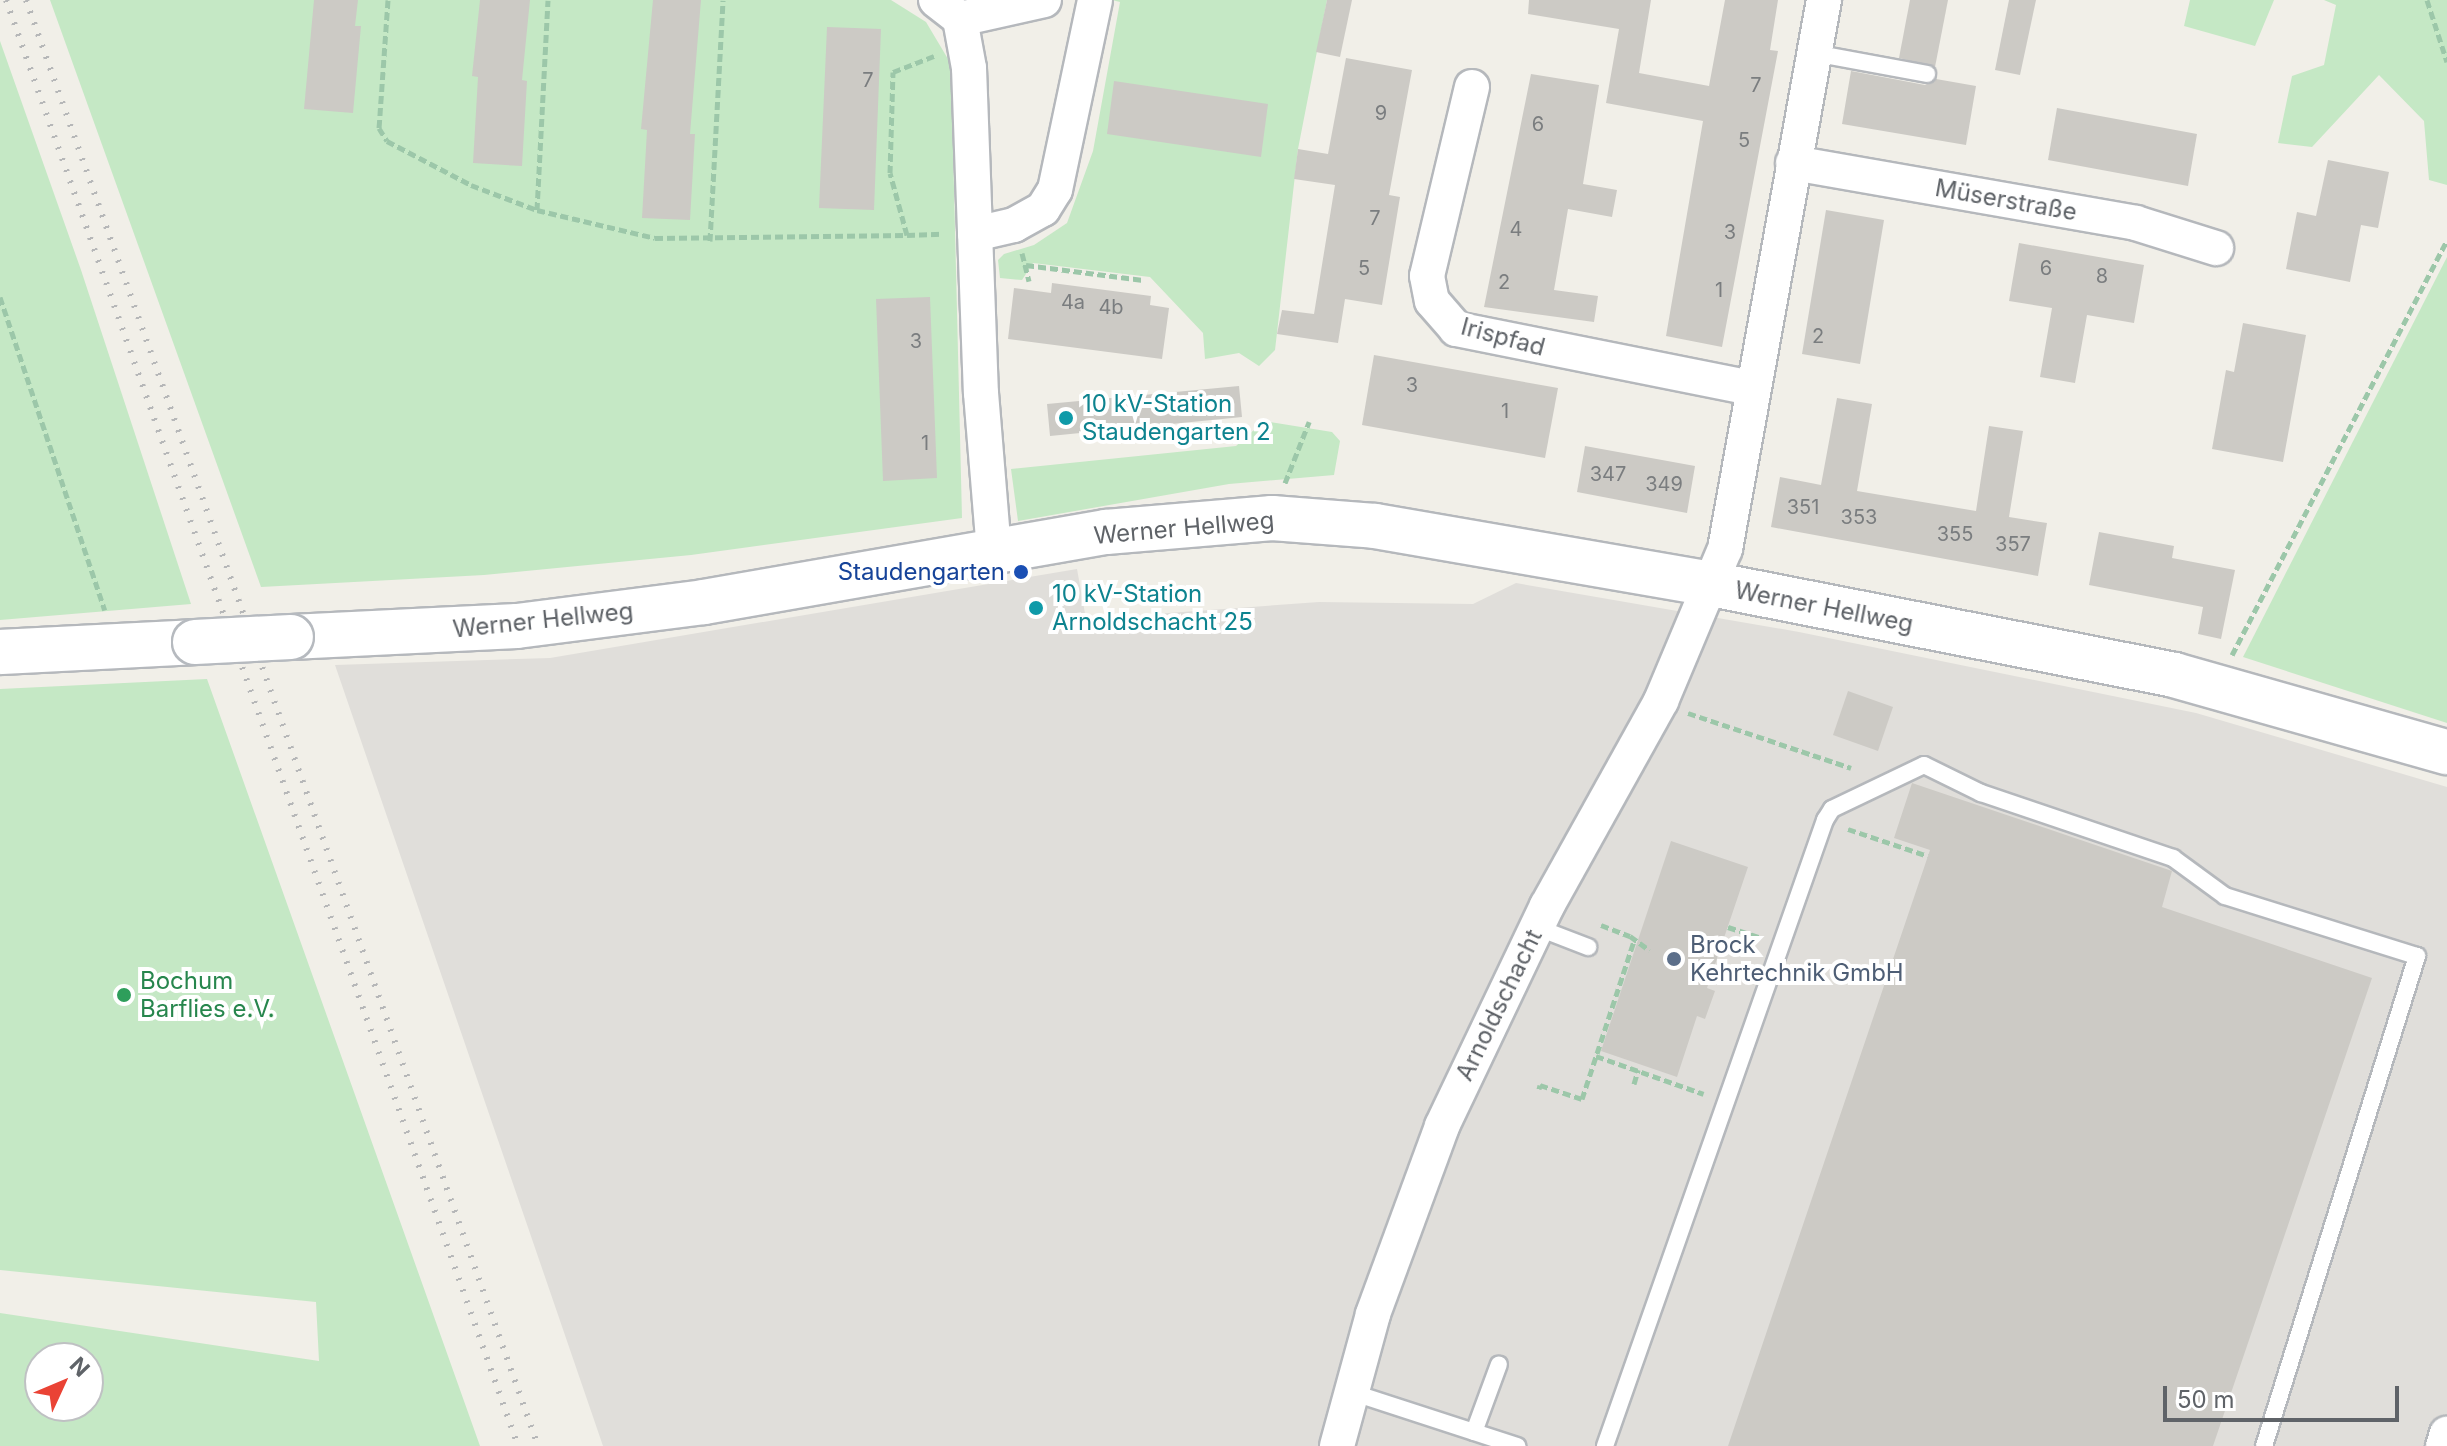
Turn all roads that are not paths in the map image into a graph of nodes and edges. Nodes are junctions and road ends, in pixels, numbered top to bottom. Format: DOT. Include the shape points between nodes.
graph roads {
  1 [pos="1044,0"];
  2 [pos="1095,0"];
  3 [pos="1824,0"];
  4 [pos="954,21"];
  5 [pos="1814,53"];
  6 [pos="1927,74"];
  7 [pos="1472,87"];
  8 [pos="1793,163"];
  9 [pos="975,234"];
  10 [pos="2216,248"];
  11 [pos="1752,388"];
  12 [pos="994,551"];
  13 [pos="1711,584"];
  14 [pos="0,652"];
  15 [pos="2447,752"];
  16 [pos="1536,927"];
  17 [pos="1588,947"];
  18 [pos="1499,1364"];
  19 [pos="1351,1392"];
  20 [pos="1474,1432"];
  21 [pos="2447,1434"];
  22 [pos="1337,1446"];
  23 [pos="1517,1446"];
  24 [pos="1605,1446"];
  25 [pos="2264,1446"];
  26 [pos="2443,1446"];
  1 -- 4 [label="street"];
  2 -- 9 [label="street" via="1055,190 1043,209 1014,225"];
  3 -- 5 [label="street"];
  4 -- 9 [label="street"];
  5 -- 6 [label="lane"];
  5 -- 8 [label="street"];
  7 -- 11 [label="street, Irispfad" via="1427,276 1432,301 1456,329"];
  8 -- 10 [label="street, Müserstraße" via="2136,223"];
  8 -- 11 [label="street"];
  9 -- 12 [label="street"];
  11 -- 13 [label="street" via="1725,549"];
  12 -- 13 [label="main road, Werner Hellweg" via="1106,532 1272,518 1375,526"];
  12 -- 14 [label="main road, Werner Hellweg, bridge" via="704,602 517,626"];
  13 -- 15 [label="main road, Werner Hellweg" via="2217,684"];
  13 -- 16 [label="street, Arnoldschacht" via="1661,701"];
  16 -- 17 [label="lane"];
  16 -- 19 [label="street, Arnoldschacht" via="1408,1211"];
  18 -- 20 [label="lane"];
  19 -- 20 [label="lane"];
  19 -- 22 [label="street, Arnoldschacht"];
  20 -- 23 [label="lane"];
  21 -- 26 [label="street"];
  24 -- 25 [label="lane" via="1825,820 1832,809 1924,765 1981,793 2173,858 2225,896 2417,956"];
}
